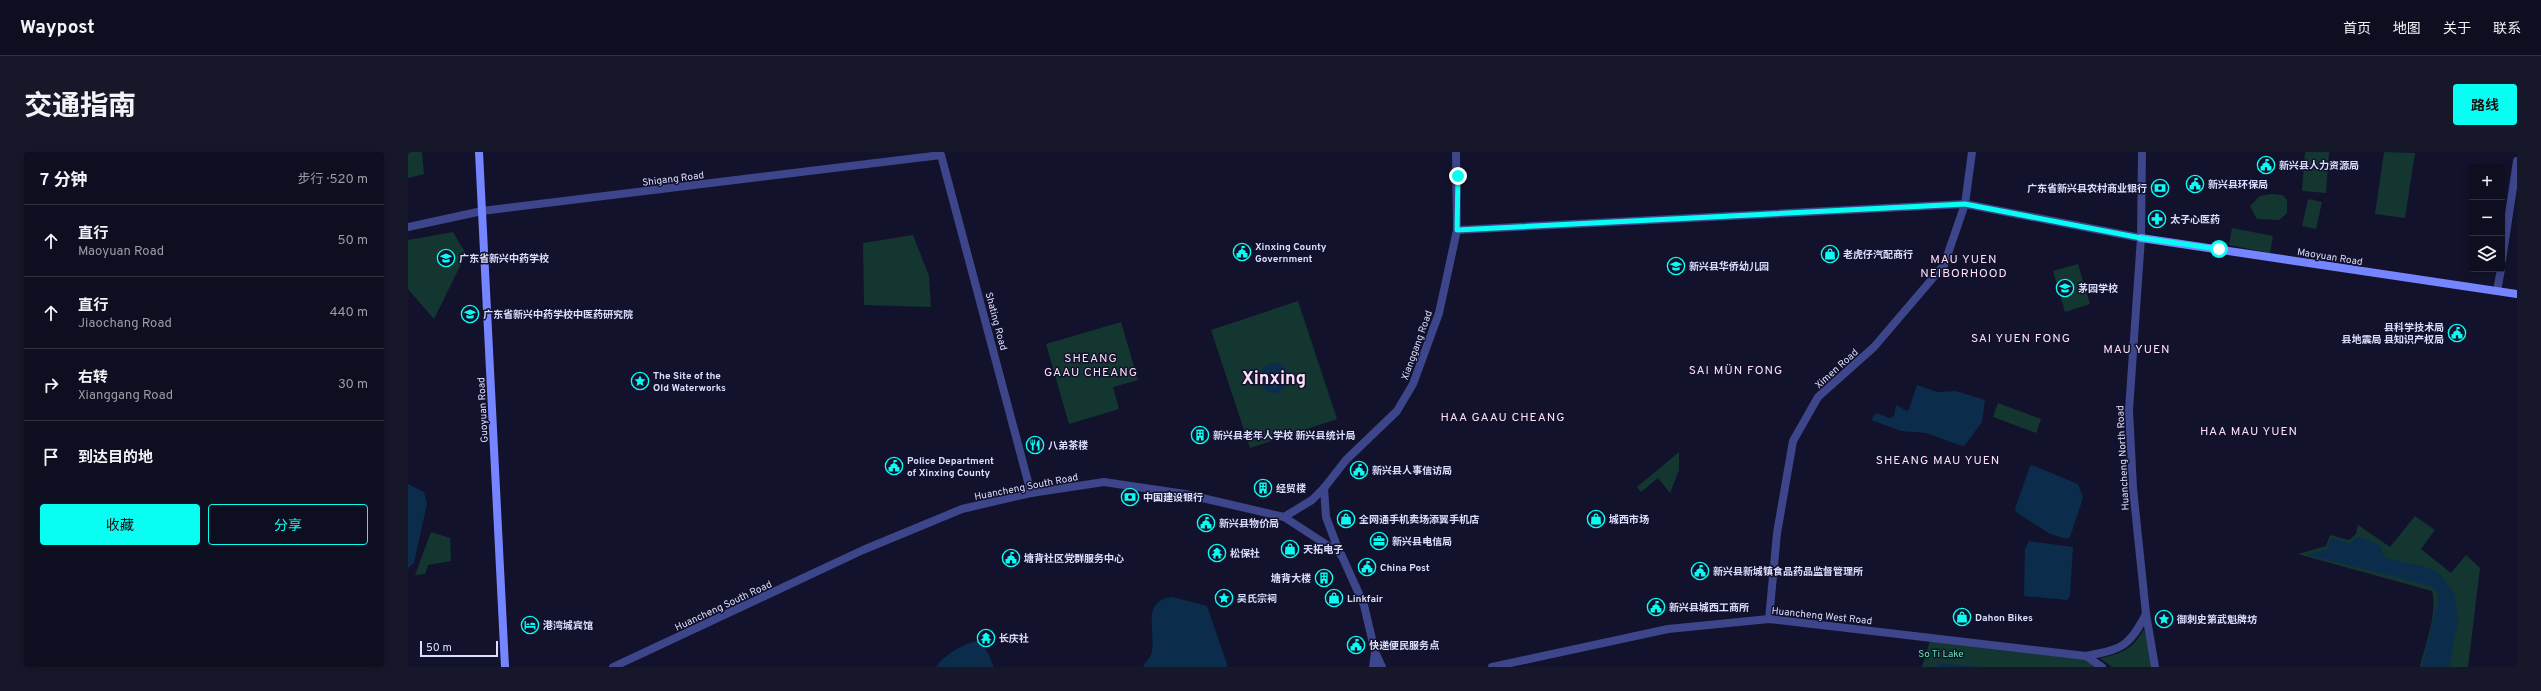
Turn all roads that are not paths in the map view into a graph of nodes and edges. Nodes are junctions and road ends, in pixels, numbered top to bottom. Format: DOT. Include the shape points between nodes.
graph roads {
  1 [pos="479,152"];
  2 [pos="1456,152"];
  3 [pos="1972,152"];
  4 [pos="2142,152"];
  5 [pos="941,155"];
  6 [pos="2517,161"];
  7 [pos="1965,204"];
  8 [pos="482,211"];
  9 [pos="408,227"];
  10 [pos="1457,230"];
  11 [pos="2141,238"];
  12 [pos="2505,240"];
  13 [pos="2500,272"];
  14 [pos="2497,291"];
  15 [pos="2517,294"];
  16 [pos="1324,488"];
  17 [pos="1031,493"];
  18 [pos="1284,517"];
  19 [pos="1341,554"];
  20 [pos="2146,614"];
  21 [pos="1769,619"];
  22 [pos="1375,652"];
  23 [pos="2086,656"];
  24 [pos="506,666"];
  25 [pos="613,667"];
  26 [pos="1374,667"];
  27 [pos="1382,667"];
  28 [pos="1492,667"];
  29 [pos="2102,667"];
  30 [pos="2155,667"];
  1 -- 8 [label="street, Guoyuan Road"];
  2 -- 10 [label="street, Xianggang Road"];
  3 -- 7 [label="street, Ximen Road"];
  4 -- 11 [label="street, Huancheng North Road"];
  5 -- 8 [label="street, Shigang Road"];
  5 -- 17 [label="street, Shating Road"];
  6 -- 12 [label="street"];
  7 -- 10 [label="street"];
  7 -- 11 [label="street"];
  7 -- 21 [label="street, Ximen Road" via="1944,265 1874,347 1818,397 1793,441 1777,533"];
  8 -- 9 [label="street, Shigang Road"];
  8 -- 24 [label="street, Guoyuan Road"];
  10 -- 16 [label="street, Xianggang Road" via="1439,313 1413,384 1397,411 1346,460"];
  11 -- 14 [label="street, Maoyuan Road"];
  11 -- 20 [label="street, Huancheng North Road" via="2129,410 2133,488"];
  13 -- 14 [label="street"];
  14 -- 15 [label="street, Maoyuan Road"];
  16 -- 18 [label="street, Xianggang Road" via="1312,500"];
  16 -- 19 [label="street" via="1326,517"];
  17 -- 18 [label="street, Huancheng South Road" via="1104,482 1185,494"];
  17 -- 25 [label="street, Huancheng South Road" via="962,509 917,526"];
  18 -- 19 [label="street, Huancheng South Road"];
  19 -- 22 [label="street" via="1364,604"];
  20 -- 23 [label="street" via="2134,637 2116,650"];
  20 -- 30 [label="street, Huancheng North Road"];
  21 -- 23 [label="street, Huancheng West Road"];
  21 -- 28 [label="street, Huancheng West Road" via="1668,629"];
  22 -- 26 [label="street"];
  22 -- 27 [label="street"];
  23 -- 29 [label="street, Huancheng West Road"];
}
